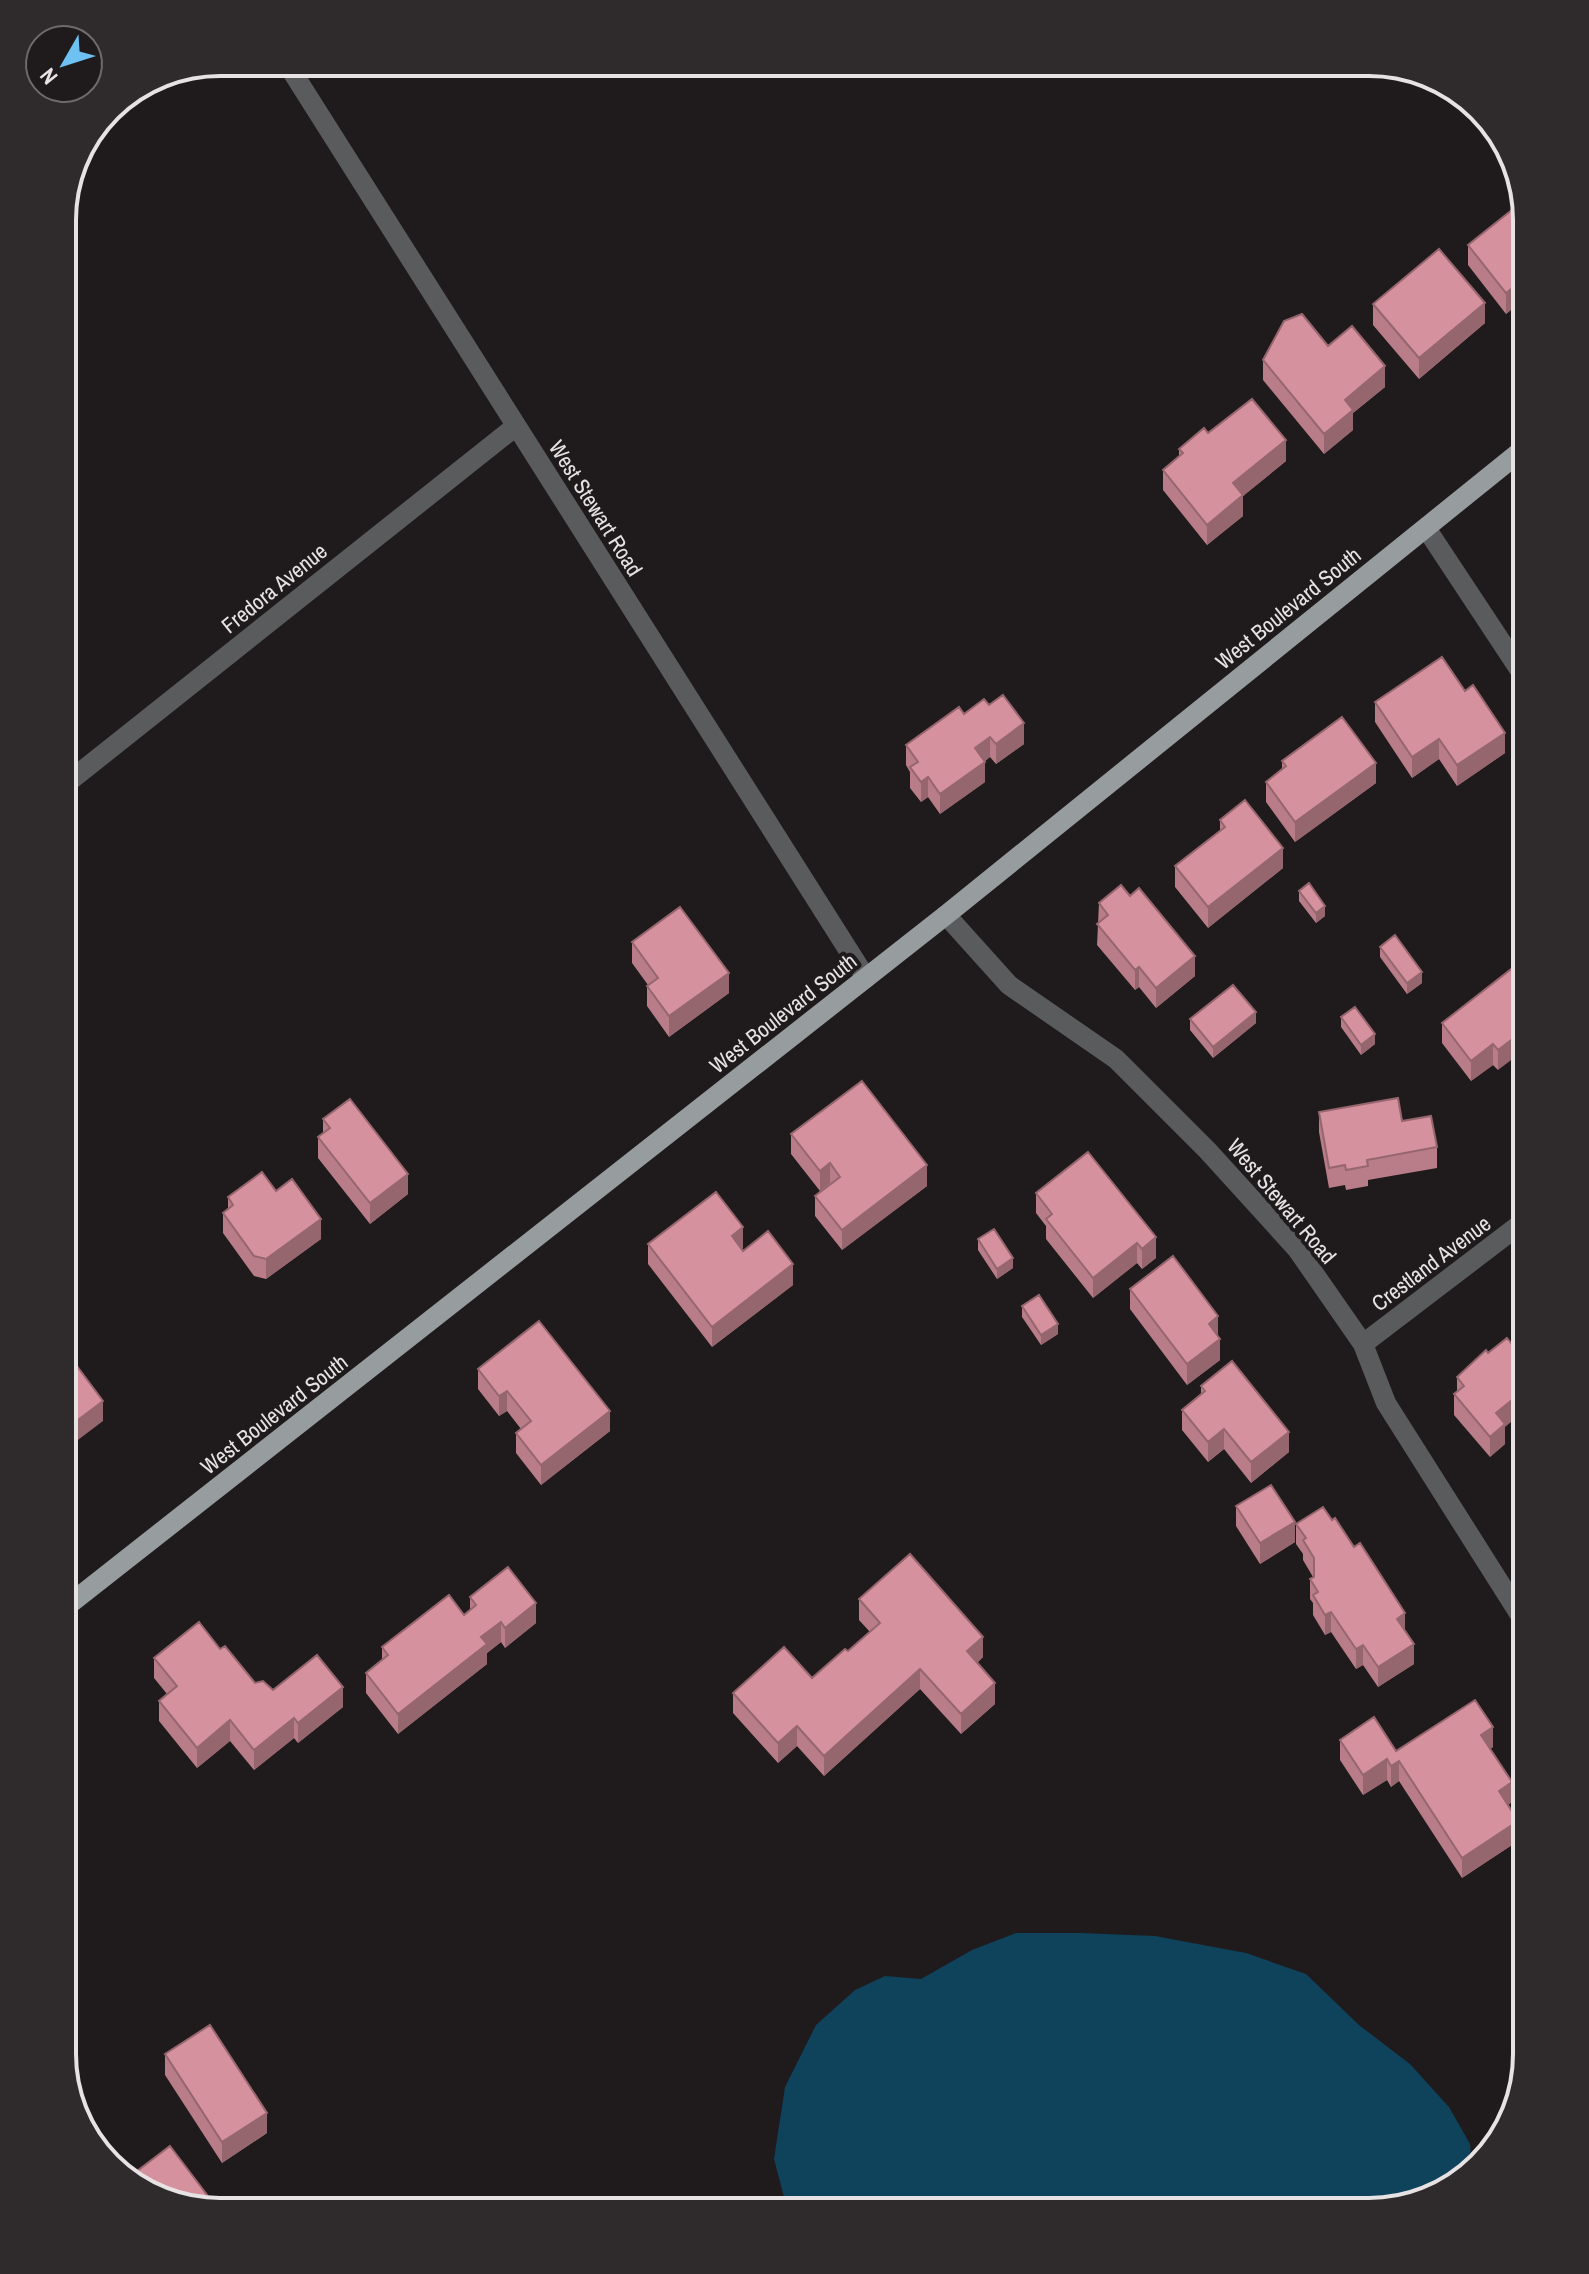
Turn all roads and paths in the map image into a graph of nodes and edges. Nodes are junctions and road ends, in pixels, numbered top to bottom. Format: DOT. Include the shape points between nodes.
graph roads {
  1 [pos="295,76"];
  2 [pos="516,426"];
  3 [pos="1513,457"];
  4 [pos="1426,528"];
  5 [pos="1513,660"];
  6 [pos="76,776"];
  7 [pos="946,915"];
  8 [pos="866,978"];
  9 [pos="1513,1230"];
  10 [pos="1363,1344"];
  11 [pos="76,1599"];
  12 [pos="1513,1604"];
  1 -- 2 [label="street, West Stewart Road"];
  2 -- 6 [label="street, Fredora Avenue"];
  2 -- 8 [label="street, West Stewart Road"];
  3 -- 4 [label="main road, West Boulevard South"];
  4 -- 5 [label="street"];
  4 -- 7 [label="main road, West Boulevard South"];
  7 -- 8 [label="main road, West Boulevard South"];
  7 -- 10 [label="street, West Stewart Road" via="1009,985 1116,1059 1208,1151 1297,1249"];
  8 -- 11 [label="main road, West Boulevard South"];
  9 -- 10 [label="street, Crestland Avenue"];
  10 -- 12 [label="street, West Stewart Road" via="1386,1403"];
}
